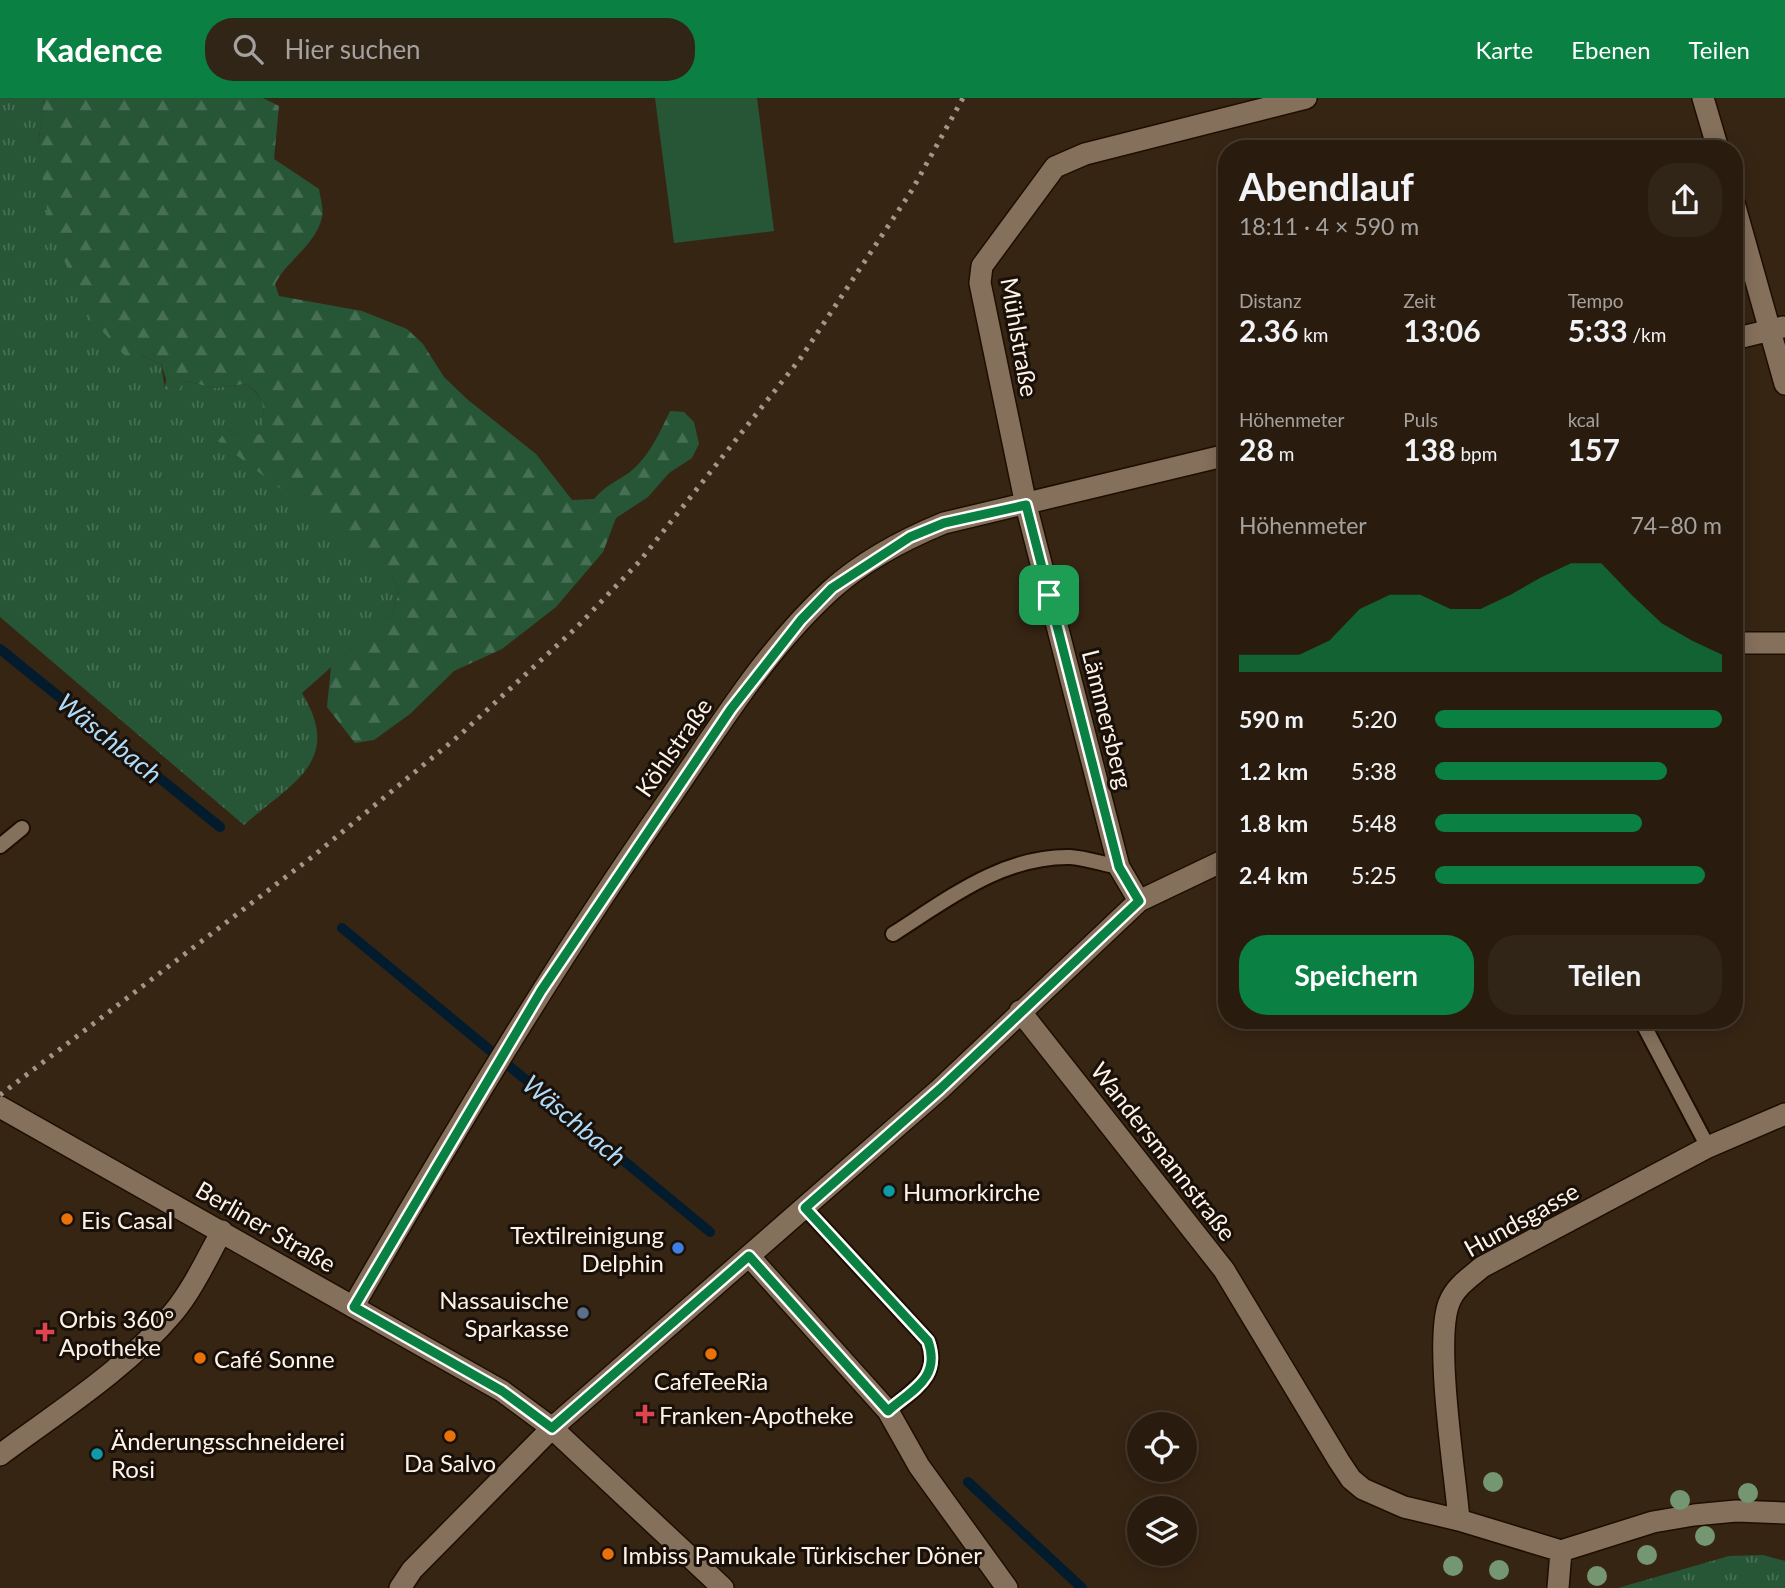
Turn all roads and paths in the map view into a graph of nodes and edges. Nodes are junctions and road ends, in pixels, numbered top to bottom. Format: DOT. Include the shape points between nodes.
graph roads {
  1 [pos="1306,98"];
  2 [pos="1703,98"];
  3 [pos="1715,140"];
  4 [pos="1743,229"];
  5 [pos="1778,329"];
  6 [pos="1743,337"];
  7 [pos="1785,384"];
  8 [pos="1218,457"];
  9 [pos="1026,505"];
  10 [pos="1743,643"];
  11 [pos="1785,643"];
  12 [pos="22,828"];
  13 [pos="0,846"];
  14 [pos="1218,863"];
  15 [pos="1119,867"];
  16 [pos="1139,901"];
  17 [pos="893,934"];
  18 [pos="1020,1011"];
  19 [pos="1646,1029"];
  20 [pos="0,1107"];
  21 [pos="1785,1114"];
  22 [pos="1708,1147"];
  23 [pos="805,1208"];
  24 [pos="222,1231"];
  25 [pos="749,1256"];
  26 [pos="354,1307"];
  27 [pos="888,1411"];
  28 [pos="552,1428"];
  29 [pos="0,1455"];
  30 [pos="1785,1513"];
  31 [pos="1459,1520"];
  32 [pos="1561,1551"];
  33 [pos="400,1588"];
  34 [pos="723,1588"];
  35 [pos="1007,1588"];
  36 [pos="1558,1588"];
  1 -- 9 [label="street, Mühlstraße" via="1085,154 1055,167 982,266 980,283"];
  2 -- 3 [label="street"];
  4 -- 5 [label="street"];
  5 -- 6 [label="street"];
  5 -- 7 [label="street"];
  8 -- 9 [label="street, Köhlstraße"];
  9 -- 15 [label="street, Lämmersberg"];
  9 -- 26 [label="street, Köhlstraße" via="944,523 910,537 832,588 801,620 731,709 512,1039"];
  10 -- 11 [label="street"];
  12 -- 13 [label="lane"];
  14 -- 16 [label="street"];
  15 -- 16 [label="street, Lämmersberg"];
  15 -- 17 [label="lane" via="1072,857 1026,861 985,876"];
  16 -- 18 [label="street"];
  18 -- 23 [label="street"];
  18 -- 31 [label="street, Wandersmannstraße" via="1224,1269 1351,1479 1404,1507"];
  19 -- 22 [label="lane"];
  20 -- 24 [label="street, Berliner Straße"];
  21 -- 22 [label="street, Hundsgasse"];
  22 -- 31 [label="street, Hundsgasse" via="1482,1267 1455,1290 1448,1305 1444,1350"];
  23 -- 25 [label="street"];
  23 -- 27 [label="lane" via="928,1341 933,1355 929,1375"];
  24 -- 26 [label="street, Berliner Straße"];
  24 -- 29 [label="street" via="175,1311 152,1336"];
  25 -- 27 [label="street"];
  25 -- 28 [label="street"];
  26 -- 28 [label="street, Berliner Straße" via="502,1391"];
  27 -- 35 [label="street" via="919,1466"];
  28 -- 33 [label="street" via="412,1570"];
  28 -- 34 [label="street, Berliner Straße"];
  30 -- 32 [label="street" via="1694,1515 1653,1522"];
  31 -- 32 [label="street, Wandersmannstraße"];
  32 -- 36 [label="street"];
}
